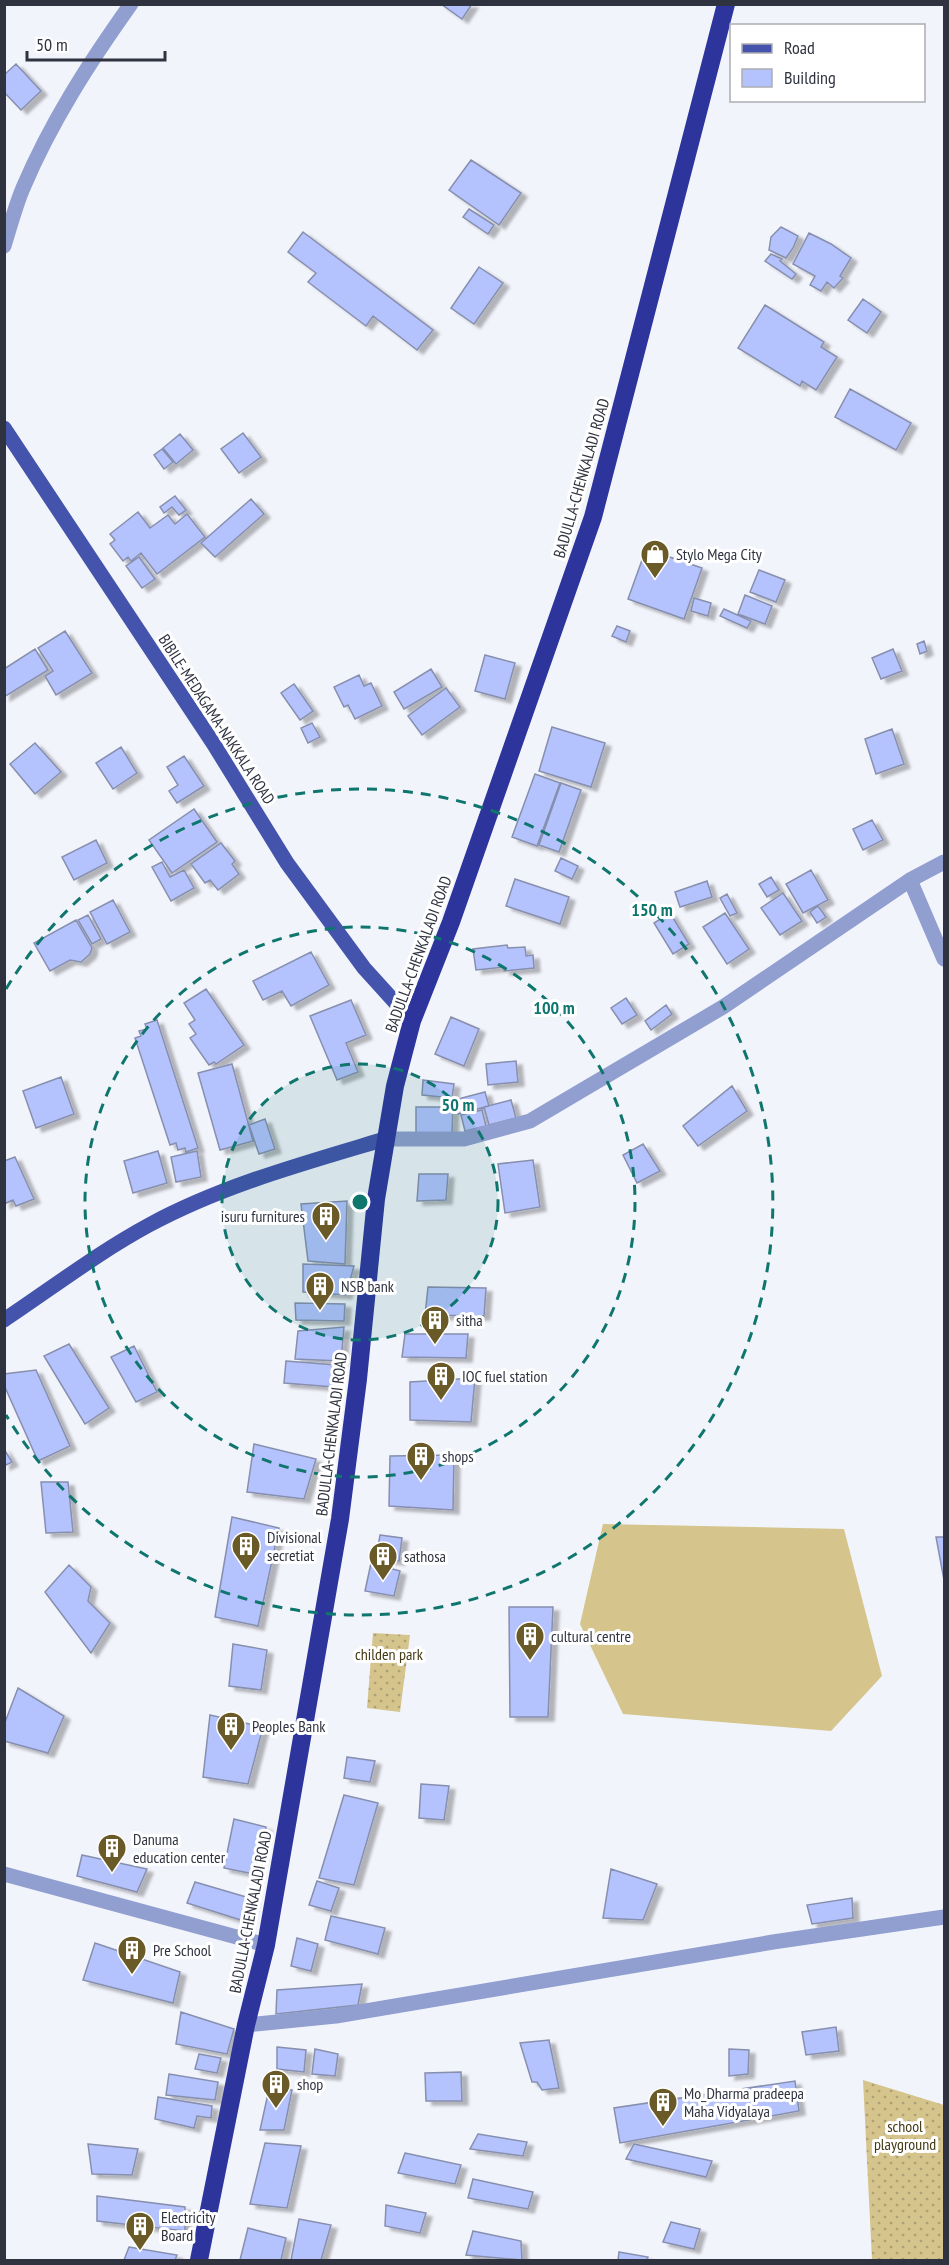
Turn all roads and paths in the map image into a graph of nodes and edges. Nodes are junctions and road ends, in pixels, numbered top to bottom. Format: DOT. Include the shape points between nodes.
graph roads {
  1 [pos="131,4"];
  2 [pos="726,4"];
  3 [pos="4,246"];
  4 [pos="4,428"];
  5 [pos="945,862"];
  6 [pos="910,880"];
  7 [pos="945,959"];
  8 [pos="412,1021"];
  9 [pos="385,1139"];
  10 [pos="4,1320"];
  11 [pos="4,1874"];
  12 [pos="945,1917"];
  13 [pos="266,1945"];
  14 [pos="246,2025"];
  15 [pos="199,2260"];
  1 -- 3 [label="street" via="70,93 47,135 22,190"];
  2 -- 8 [label="highway, BADULLA-CHENKALADI ROAD" via="593,517 451,922"];
  4 -- 8 [label="main road, BIBILE-MEDAGAMA-NAKKALA ROAD" via="213,743 287,863 349,950"];
  5 -- 6 [label="street"];
  6 -- 7 [label="street"];
  6 -- 9 [label="street" via="723,1006 530,1121 464,1138"];
  8 -- 9 [label="highway, BADULLA-CHENKALADI ROAD"];
  9 -- 10 [label="main road" via="290,1167 189,1206 110,1248"];
  9 -- 13 [label="highway, BADULLA-CHENKALADI ROAD" via="340,1519"];
  11 -- 13 [label="street"];
  12 -- 14 [label="street" via="336,2016"];
  13 -- 14 [label="highway, BADULLA-CHENKALADI ROAD"];
  14 -- 15 [label="highway, BADULLA-CHENKALADI ROAD"];
}
